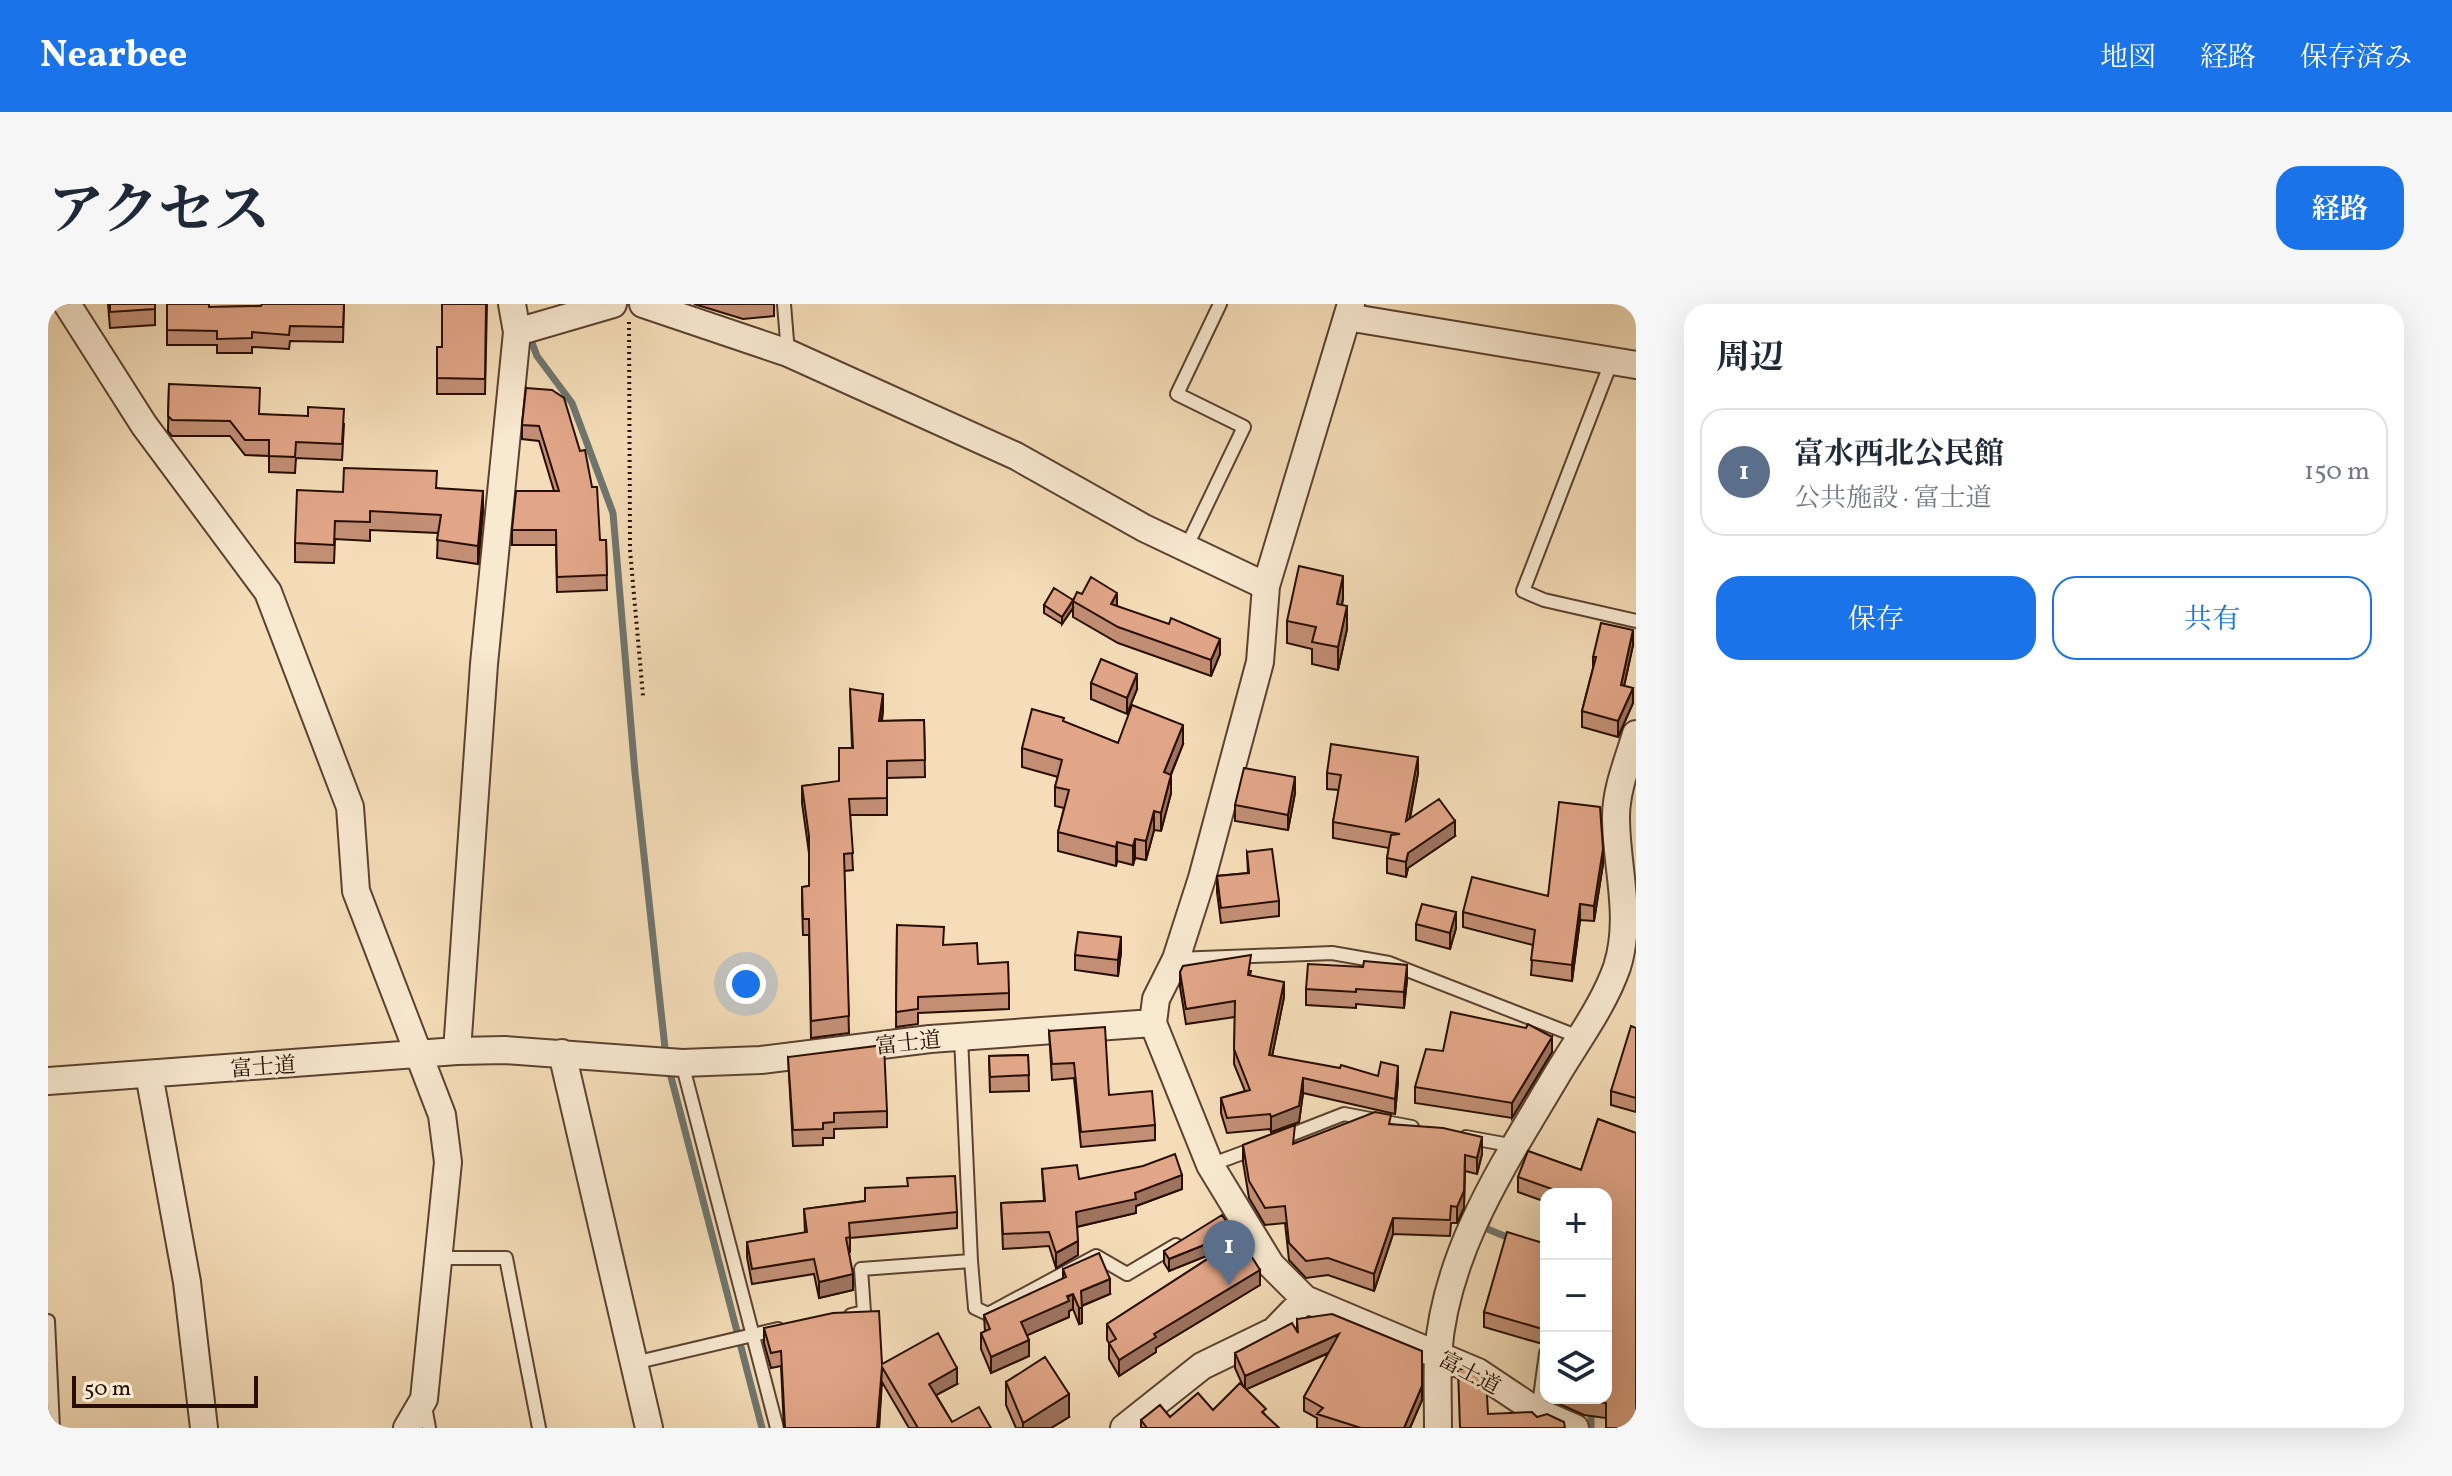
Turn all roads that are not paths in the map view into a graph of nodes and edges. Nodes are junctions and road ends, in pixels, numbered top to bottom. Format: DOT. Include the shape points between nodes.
graph roads {
  1 [pos="67,304"];
  2 [pos="512,304"];
  3 [pos="784,304"];
  4 [pos="1220,304"];
  5 [pos="628,309"];
  6 [pos="1349,311"];
  7 [pos="517,332"];
  8 [pos="788,353"];
  9 [pos="1624,363"];
  10 [pos="1186,548"];
  11 [pos="1266,586"];
  12 [pos="1636,621"];
  13 [pos="1636,734"];
  14 [pos="1176,959"];
  15 [pos="1153,1023"];
  16 [pos="961,1037"];
  17 [pos="1579,1037"];
  18 [pos="457,1051"];
  19 [pos="562,1053"];
  20 [pos="420,1054"];
  21 [pos="682,1063"];
  22 [pos="149,1074"];
  23 [pos="48,1081"];
  24 [pos="1422,1129"];
  25 [pos="1453,1134"];
  26 [pos="1515,1146"];
  27 [pos="1210,1165"];
  28 [pos="1182,1241"];
  29 [pos="441,1258"];
  30 [pos="971,1261"];
  31 [pos="1305,1299"];
  32 [pos="836,1318"];
  33 [pos="48,1321"];
  34 [pos="793,1326"];
  35 [pos="751,1335"];
  36 [pos="1438,1354"];
  37 [pos="634,1363"];
  38 [pos="424,1399"];
  39 [pos="1539,1420"];
  40 [pos="53,1428"];
  41 [pos="204,1428"];
  42 [pos="407,1428"];
  43 [pos="429,1428"];
  44 [pos="539,1428"];
  45 [pos="649,1428"];
  46 [pos="777,1428"];
  47 [pos="1124,1428"];
  48 [pos="1438,1428"];
  49 [pos="1575,1428"];
  1 -- 20 [label="street" via="144,425 268,592 350,807 356,891"];
  2 -- 7 [label="street"];
  3 -- 8 [label="lane"];
  4 -- 10 [label="lane" via="1177,394 1244,427"];
  5 -- 7 [label="street"];
  5 -- 8 [label="street"];
  6 -- 9 [label="street"];
  6 -- 11 [label="street"];
  7 -- 18 [label="street" via="484,664"];
  8 -- 10 [label="street" via="1016,456"];
  9 -- 12 [label="lane" via="1523,591"];
  10 -- 11 [label="street"];
  11 -- 14 [label="street" via="1260,662"];
  13 -- 17 [label="street" via="1616,816 1624,895 1617,967"];
  14 -- 15 [label="street" via="1156,999"];
  14 -- 17 [label="lane" via="1332,953 1389,963"];
  15 -- 16 [label="street, 富士道"];
  15 -- 27 [label="street, 富士道"];
  16 -- 21 [label="street, 富士道" via="761,1060"];
  16 -- 30 [label="lane"];
  17 -- 26 [label="street"];
  18 -- 19 [label="street, 富士道"];
  18 -- 20 [label="street, 富士道"];
  19 -- 21 [label="street, 富士道"];
  19 -- 37 [label="street"];
  20 -- 22 [label="street, 富士道"];
  20 -- 29 [label="street" via="442,1115 448,1162"];
  21 -- 35 [label="lane"];
  22 -- 23 [label="street, 富士道"];
  22 -- 41 [label="street" via="187,1282"];
  24 -- 27 [label="lane" via="1344,1114"];
  25 -- 26 [label="lane"];
  26 -- 36 [label="street" via="1461,1252"];
  27 -- 31 [label="street, 富士道" via="1230,1212"];
  28 -- 30 [label="lane" via="1127,1274 1096,1256 988,1314 975,1308"];
  29 -- 38 [label="street"];
  29 -- 44 [label="lane" via="506,1258"];
  30 -- 32 [label="lane" via="861,1269 864,1312"];
  31 -- 36 [label="street, 富士道"];
  31 -- 47 [label="street" via="1274,1331 1202,1366"];
  33 -- 40 [label="lane"];
  34 -- 35 [label="lane"];
  35 -- 37 [label="lane"];
  35 -- 46 [label="lane"];
  36 -- 39 [label="street, 富士道" via="1478,1372"];
  36 -- 48 [label="street"];
  37 -- 45 [label="street"];
  38 -- 42 [label="street"];
  38 -- 43 [label="lane"];
  39 -- 49 [label="street, 富士道"];
}
